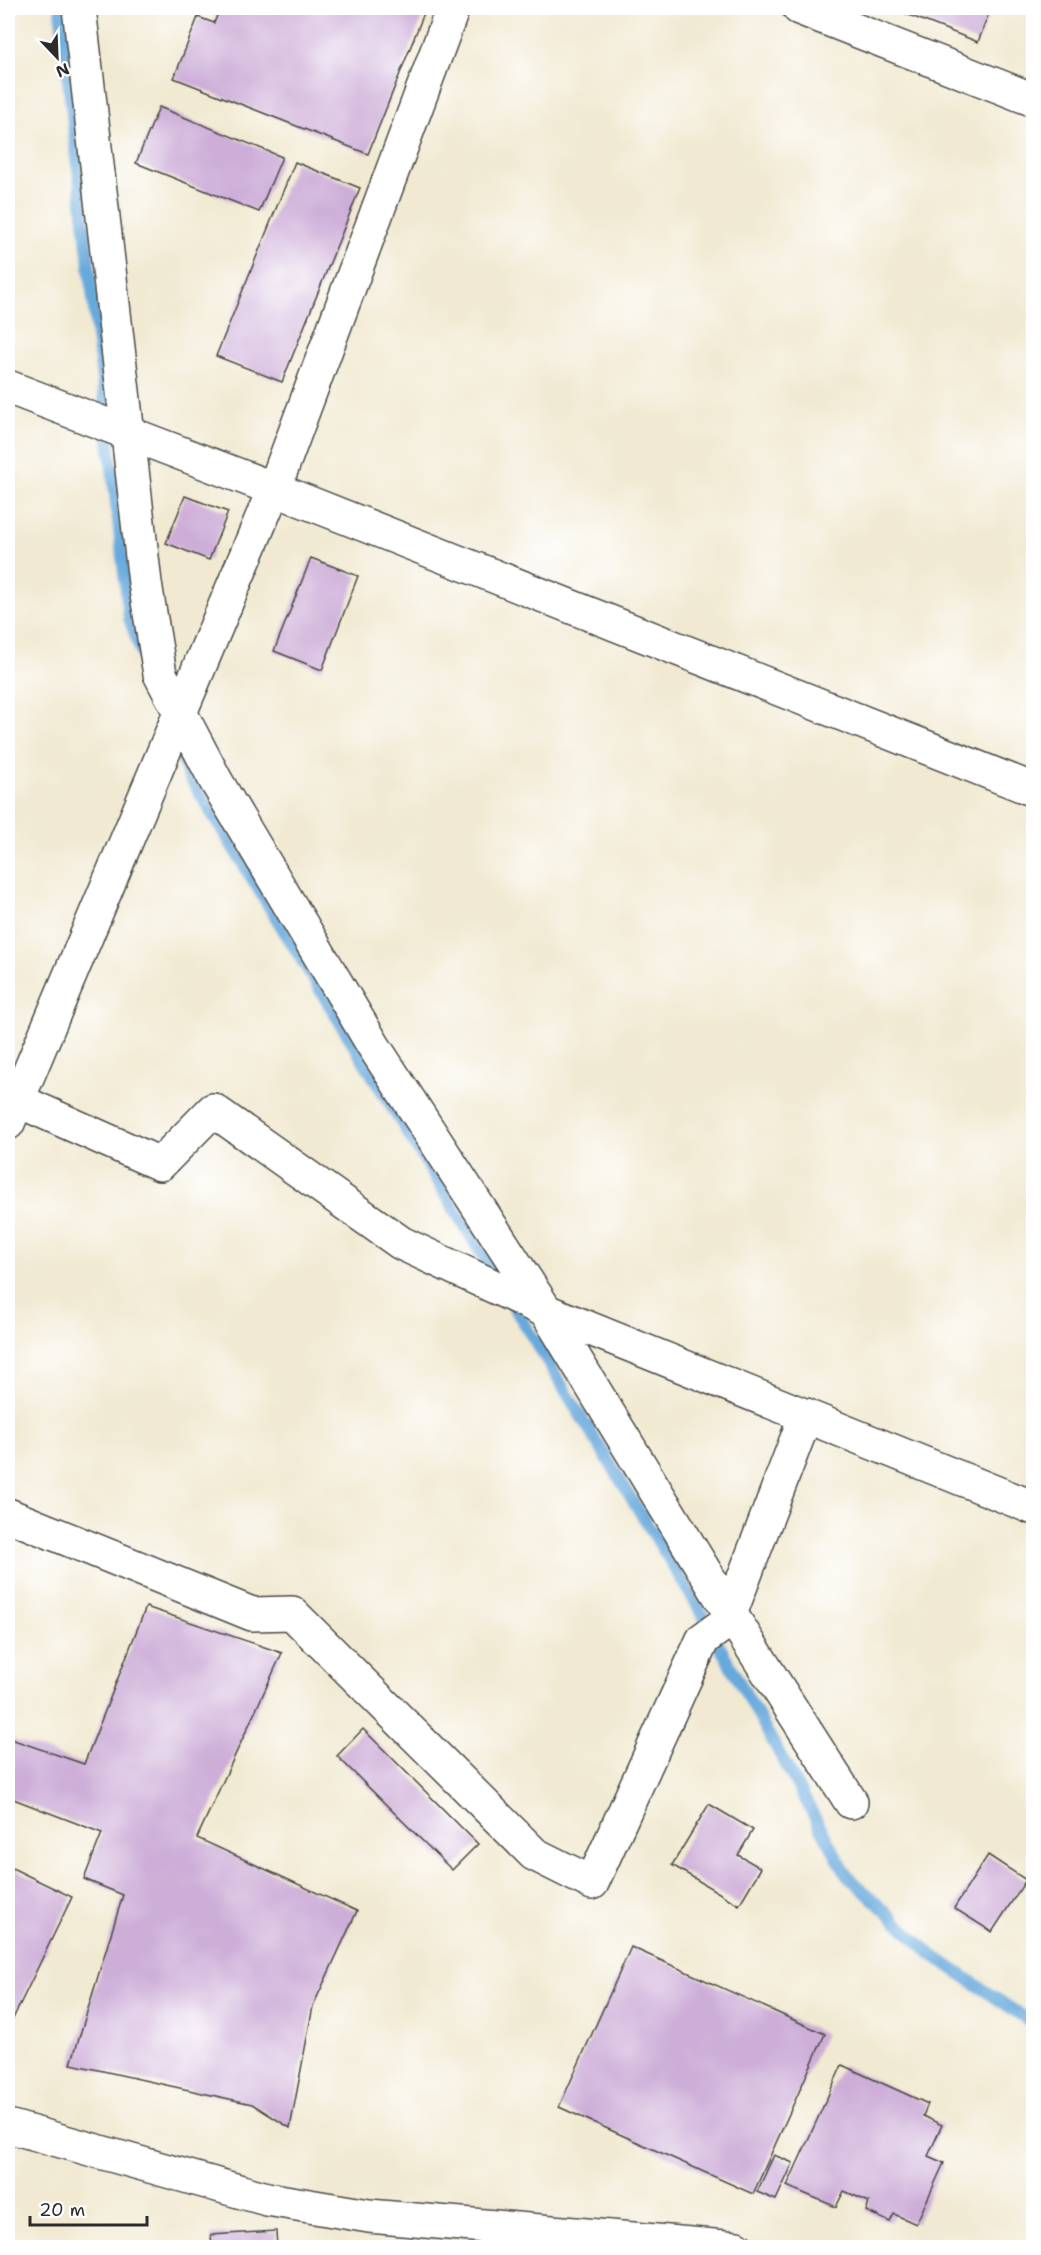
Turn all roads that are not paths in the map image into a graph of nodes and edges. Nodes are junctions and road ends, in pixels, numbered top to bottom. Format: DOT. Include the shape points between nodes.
graph roads {
  1 [pos="79,8"];
  2 [pos="453,8"];
  3 [pos="799,8"];
  4 [pos="1034,100"];
  5 [pos="8,387"];
  6 [pos="126,432"];
  7 [pos="274,489"];
  8 [pos="179,714"];
  9 [pos="1034,790"];
  10 [pos="11,1106"];
  11 [pos="543,1309"];
  12 [pos="806,1416"];
  13 [pos="1034,1508"];
  14 [pos="8,1515"];
  15 [pos="720,1625"];
  16 [pos="851,1802"];
  17 [pos="8,2126"];
  18 [pos="737,2247"];
  1 -- 6 [label="street"];
  2 -- 7 [label="street"];
  3 -- 4 [label="street"];
  5 -- 6 [label="street"];
  6 -- 7 [label="street"];
  6 -- 8 [label="street" via="160,674"];
  7 -- 8 [label="street"];
  7 -- 9 [label="street"];
  8 -- 10 [label="street"];
  8 -- 11 [label="street" via="373,1045"];
  10 -- 11 [label="street" via="160,1164 213,1110 401,1243"];
  11 -- 12 [label="street"];
  11 -- 15 [label="street"];
  12 -- 13 [label="street"];
  12 -- 15 [label="street"];
  14 -- 15 [label="street" via="252,1614 292,1613 534,1854 592,1883"];
  15 -- 16 [label="street"];
  17 -- 18 [label="street" via="267,2199 346,2212 526,2231"];
}
